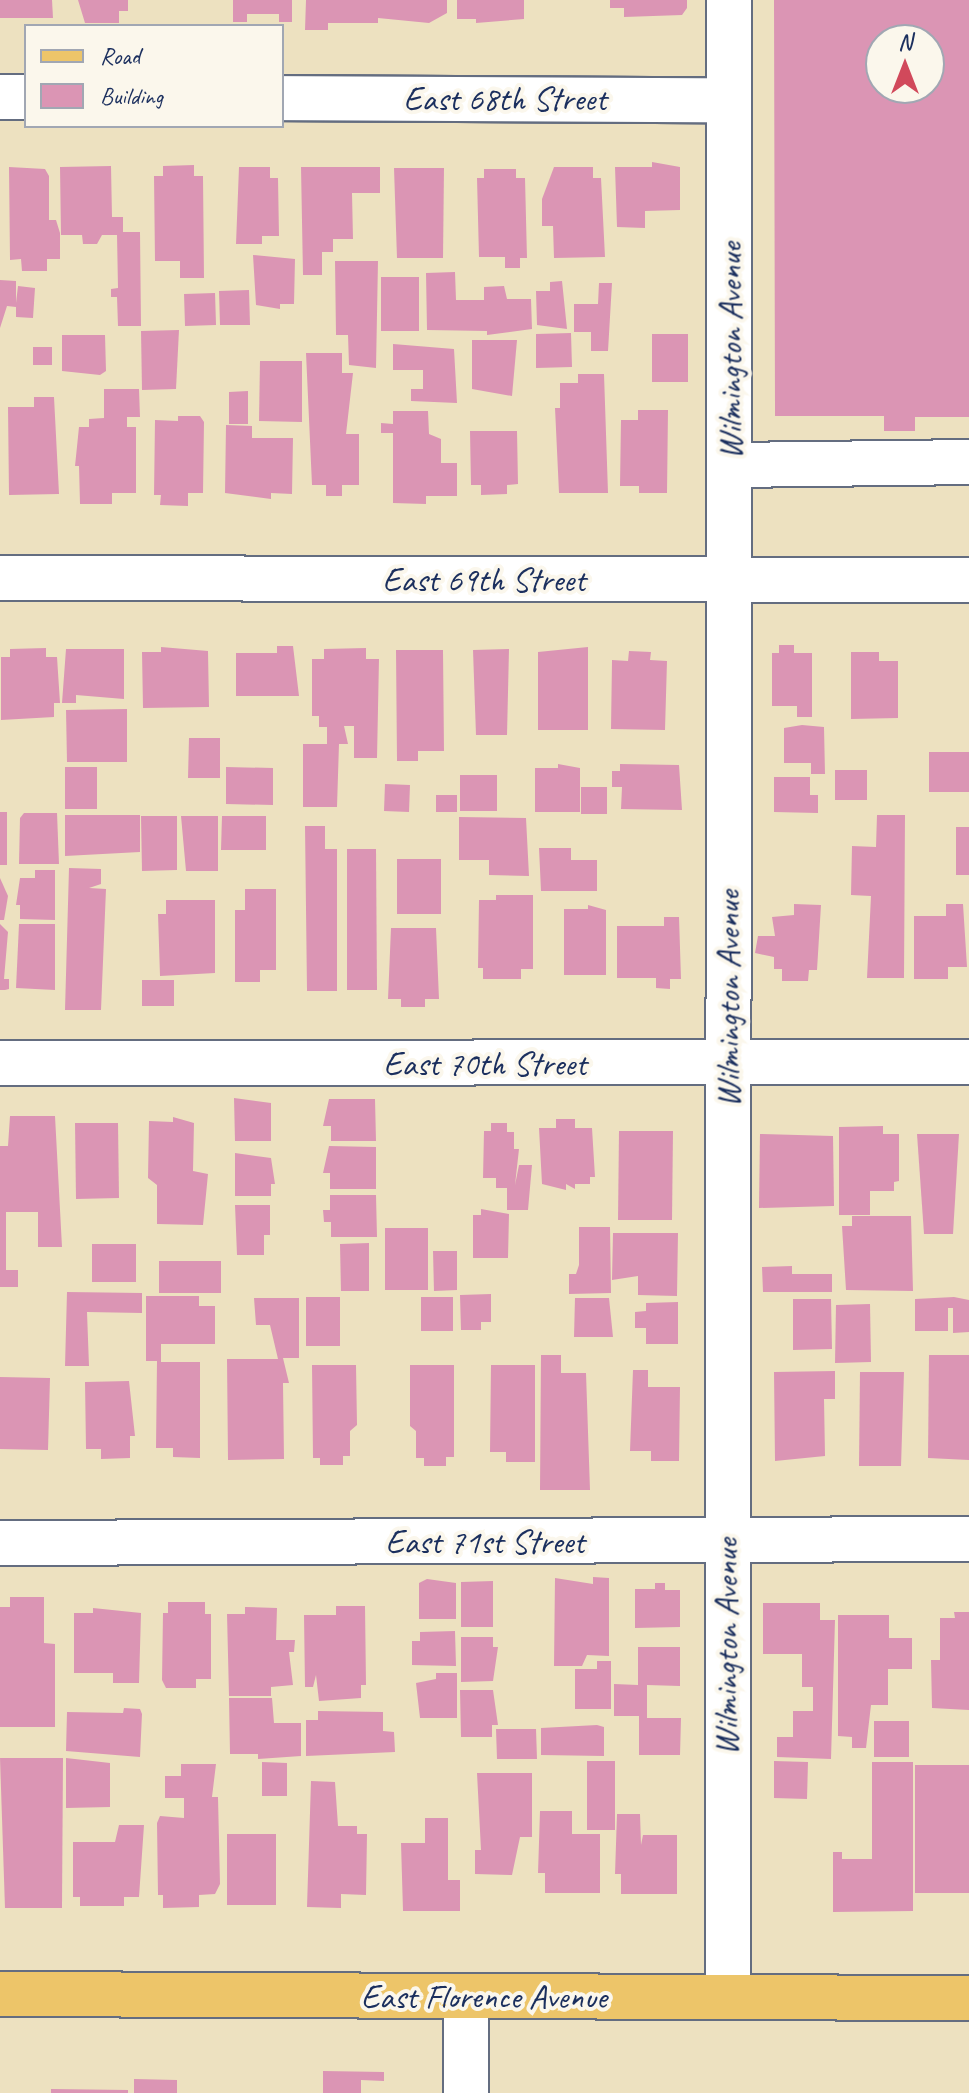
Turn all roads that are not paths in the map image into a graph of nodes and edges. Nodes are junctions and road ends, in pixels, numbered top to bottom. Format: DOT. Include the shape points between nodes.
graph roads {
  1 [pos="729,0"];
  2 [pos="0,97"];
  3 [pos="24,97"];
  4 [pos="284,98"];
  5 [pos="729,100"];
  6 [pos="969,462"];
  7 [pos="730,465"];
  8 [pos="0,578"];
  9 [pos="969,580"];
  10 [pos="730,581"];
  11 [pos="969,1062"];
  12 [pos="0,1063"];
  13 [pos="728,1065"];
  14 [pos="969,1539"];
  15 [pos="726,1541"];
  16 [pos="0,1543"];
  17 [pos="0,1994"];
  18 [pos="466,1997"];
  19 [pos="728,1997"];
  20 [pos="969,1998"];
  21 [pos="466,2093"];
  1 -- 5 [label="street, Wilmington Avenue"];
  2 -- 3 [label="street"];
  4 -- 5 [label="street, East 68th Street"];
  5 -- 7 [label="street, Wilmington Avenue"];
  6 -- 7 [label="street"];
  7 -- 10 [label="street, Wilmington Avenue"];
  8 -- 10 [label="street, East 69th Street"];
  9 -- 10 [label="street, East 69th Street"];
  10 -- 13 [label="street, Wilmington Avenue"];
  11 -- 13 [label="street, East 70th Street"];
  12 -- 13 [label="street, East 70th Street"];
  13 -- 15 [label="street, Wilmington Avenue"];
  14 -- 15 [label="street, East 71st Street"];
  15 -- 16 [label="street, East 71st Street"];
  15 -- 19 [label="street, Wilmington Avenue"];
  17 -- 18 [label="main road, East Florence Avenue"];
  18 -- 19 [label="main road, East Florence Avenue"];
  18 -- 21 [label="street"];
  19 -- 20 [label="main road, East Florence Avenue"];
}
